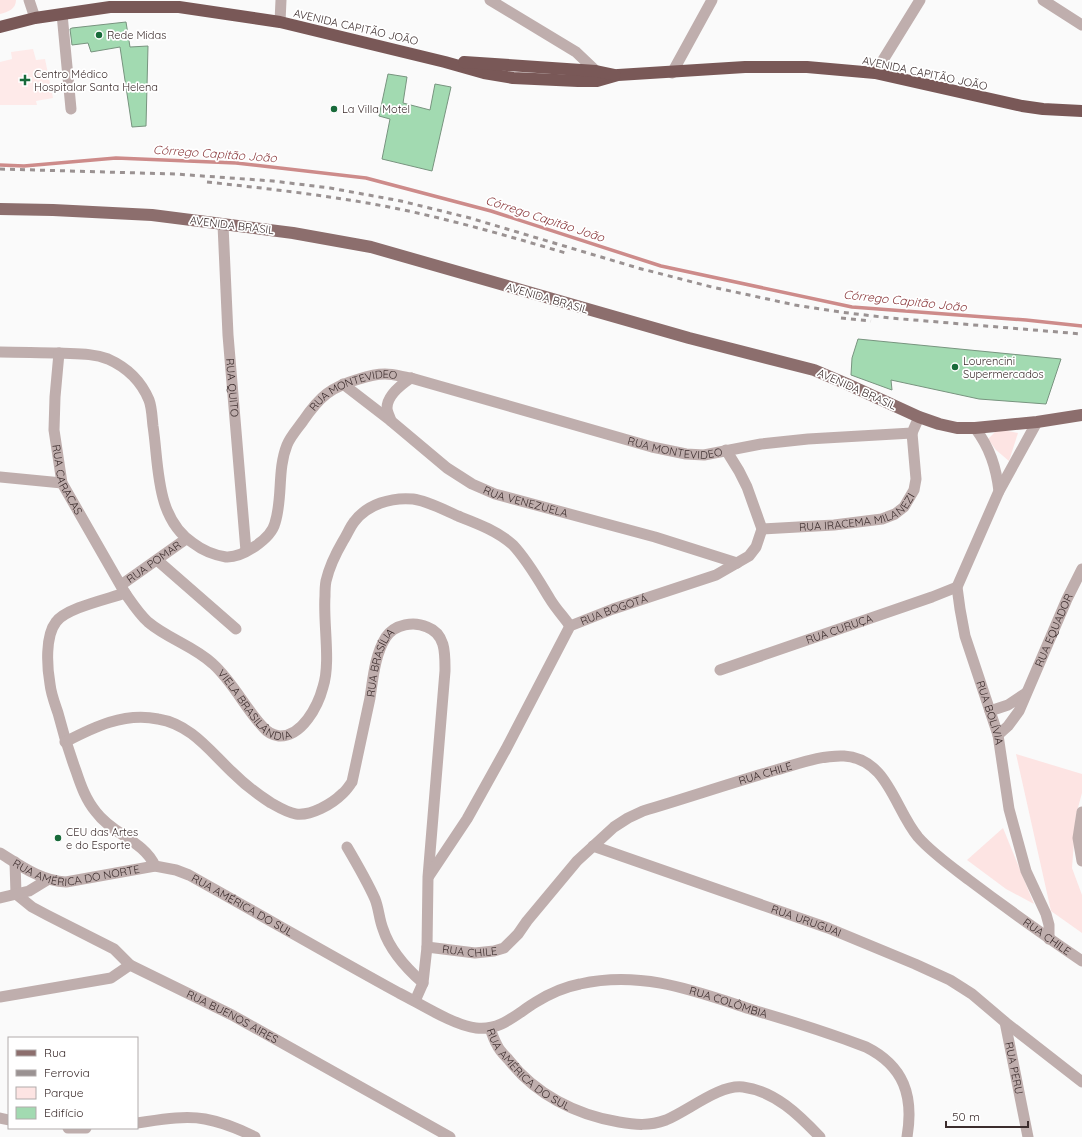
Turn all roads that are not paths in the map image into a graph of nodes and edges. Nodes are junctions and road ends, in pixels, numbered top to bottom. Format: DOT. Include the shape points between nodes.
graph roads {
  1 [pos="29,0"];
  2 [pos="282,0"];
  3 [pos="490,0"];
  4 [pos="920,0"];
  5 [pos="1043,0"];
  6 [pos="711,1"];
  7 [pos="142,3"];
  8 [pos="62,14"];
  9 [pos="35,18"];
  10 [pos="280,22"];
  11 [pos="1082,25"];
  12 [pos="0,27"];
  13 [pos="672,73"];
  14 [pos="875,73"];
  15 [pos="596,76"];
  16 [pos="71,109"];
  17 [pos="1082,111"];
  18 [pos="0,209"];
  19 [pos="223,225"];
  20 [pos="0,352"];
  21 [pos="59,353"];
  22 [pos="411,378"];
  23 [pos="343,384"];
  24 [pos="1082,415"];
  25 [pos="919,417"];
  26 [pos="391,421"];
  27 [pos="1037,422"];
  28 [pos="975,428"];
  29 [pos="912,433"];
  30 [pos="726,450"];
  31 [pos="0,477"];
  32 [pos="62,483"];
  33 [pos="999,491"];
  34 [pos="762,529"];
  35 [pos="186,539"];
  36 [pos="246,551"];
  37 [pos="157,560"];
  38 [pos="738,563"];
  39 [pos="1082,570"];
  40 [pos="957,587"];
  41 [pos="123,589"];
  42 [pos="570,626"];
  43 [pos="236,629"];
  44 [pos="720,670"];
  45 [pos="1027,692"];
  46 [pos="990,711"];
  47 [pos="998,735"];
  48 [pos="66,742"];
  49 [pos="1082,812"];
  50 [pos="594,846"];
  51 [pos="347,847"];
  52 [pos="0,853"];
  53 [pos="1082,861"];
  54 [pos="15,862"];
  55 [pos="155,866"];
  56 [pos="29,870"];
  57 [pos="428,877"];
  58 [pos="47,880"];
  59 [pos="16,894"];
  60 [pos="0,898"];
  61 [pos="1049,939"];
  62 [pos="427,947"];
  63 [pos="1082,962"];
  64 [pos="130,965"];
  65 [pos="423,983"];
  66 [pos="0,997"];
  67 [pos="414,1001"];
  68 [pos="1005,1022"];
  69 [pos="490,1028"];
  70 [pos="1082,1082"];
  71 [pos="138,1123"];
  72 [pos="254,1137"];
  73 [pos="450,1137"];
  74 [pos="820,1137"];
  75 [pos="907,1137"];
  76 [pos="1028,1137"];
  1 -- 9 [label="street"];
  2 -- 10 [label="street"];
  3 -- 15 [label="street" via="576,52"];
  4 -- 14 [label="street"];
  5 -- 11 [label="street"];
  6 -- 13 [label="street"];
  7 -- 8 [label="highway, AVENIDA CAPITÃO JOÃO"];
  7 -- 10 [label="highway, AVENIDA CAPITÃO JOÃO"];
  8 -- 9 [label="highway, AVENIDA CAPITÃO JOÃO"];
  8 -- 16 [label="street"];
  9 -- 12 [label="highway, AVENIDA CAPITÃO JOÃO"];
  10 -- 15 [label="highway, AVENIDA CAPITÃO JOÃO" via="445,62 476,62"];
  13 -- 14 [label="highway, AVENIDA CAPITÃO JOÃO" via="745,67 807,67"];
  13 -- 15 [label="highway, AVENIDA CAPITÃO JOÃO"];
  14 -- 17 [label="highway, AVENIDA CAPITÃO JOÃO" via="1022,106"];
  18 -- 19 [label="main road, AVENIDA BRASIL" via="152,215"];
  19 -- 25 [label="main road, AVENIDA BRASIL" via="293,233 371,247 428,262 647,326 814,370"];
  19 -- 36 [label="street, RUA QUITO" via="228,335"];
  20 -- 21 [label="street, RUA MONTEVIDEO"];
  21 -- 32 [label="street, RUA CARACAS" via="54,430"];
  21 -- 35 [label="street, RUA MONTEVIDEO" via="86,353 107,359 131,373 141,386 149,401 159,481 166,507"];
  22 -- 23 [label="street, RUA MONTEVIDEO" via="372,375"];
  22 -- 26 [label="street" via="400,385 392,395 387,408"];
  22 -- 30 [label="street, RUA MONTEVIDEO" via="658,448 696,455"];
  23 -- 26 [label="street, RUA VENEZUELA"];
  23 -- 36 [label="street, RUA MONTEVIDEO" via="315,404 287,444 275,525 267,537"];
  24 -- 27 [label="main road, AVENIDA BRASIL"];
  25 -- 28 [label="main road, AVENIDA BRASIL" via="957,428"];
  25 -- 29 [label="street"];
  26 -- 38 [label="street, RUA VENEZUELA" via="460,476 495,494 656,537"];
  27 -- 28 [label="main road, AVENIDA BRASIL"];
  27 -- 33 [label="street"];
  28 -- 33 [label="street" via="993,461"];
  29 -- 30 [label="street, RUA MONTEVIDEO" via="808,439"];
  29 -- 34 [label="street, RUA IRACEMA MILANEZI" via="916,479 914,490 904,507 895,514 882,519 834,525"];
  30 -- 34 [label="street" via="747,487"];
  31 -- 32 [label="street"];
  32 -- 41 [label="street, RUA CARACAS"];
  33 -- 40 [label="street"];
  34 -- 38 [label="street, RUA BOGOTÁ" via="756,548"];
  35 -- 36 [label="street, RUA MONTEVIDEO" via="221,556 228,557"];
  35 -- 37 [label="street, RUA POMAR"];
  37 -- 41 [label="street, RUA POMAR"];
  37 -- 43 [label="street"];
  38 -- 42 [label="street, RUA BOGOTÁ" via="716,575"];
  39 -- 45 [label="street, RUA EQUADOR"];
  40 -- 44 [label="street, RUA CURUÇA"];
  40 -- 46 [label="street, RUA BOLÍVIA" via="965,636"];
  41 -- 42 [label="street, VIELA BRASILÂNDIA" via="148,622 214,664 262,726 279,736 293,732 303,724 319,700 324,685 326,657 326,582 338,551 354,521 366,510 384,501 415,499 504,538 534,573"];
  41 -- 48 [label="street" via="69,611 56,621 53,627 49,639 48,658 50,685"];
  42 -- 57 [label="street, RUA BOGOTÁ" via="467,819"];
  45 -- 46 [label="street" via="1008,705"];
  45 -- 47 [label="street, RUA EQUADOR" via="1019,711"];
  46 -- 47 [label="street, RUA BOLÍVIA"];
  47 -- 61 [label="street, RUA BOLÍVIA" via="1009,809 1026,871 1046,914"];
  48 -- 55 [label="street" via="85,796 96,813 151,857"];
  48 -- 57 [label="street, RUA BRASÍLIA" via="92,728 122,718 146,717 170,722 195,736 231,772 264,798 296,814 310,813 335,800 352,782 378,656 386,636 398,626 426,626 435,630 440,637 445,671"];
  49 -- 53 [label="street" via="1078,838"];
  50 -- 61 [label="street, RUA CHILE" via="614,827 643,811 824,757 845,756 862,760 878,771 908,823 935,853"];
  50 -- 62 [label="street, RUA CHILE" via="577,861 504,948 475,953"];
  50 -- 68 [label="street, RUA URUGUAI" via="828,928 915,964 950,980 972,994"];
  51 -- 65 [label="street" via="375,900 382,928 392,949 410,972"];
  52 -- 54 [label="street, RUA AMÉRICA DO NORTE"];
  54 -- 56 [label="street, RUA AMÉRICA DO NORTE"];
  54 -- 59 [label="street"];
  55 -- 58 [label="street, RUA AMÉRICA DO NORTE" via="66,882"];
  55 -- 67 [label="street, RUA AMÉRICA DO SUL" via="188,875"];
  56 -- 58 [label="street, RUA AMÉRICA DO NORTE"];
  56 -- 59 [label="street"];
  57 -- 62 [label="street, RUA BRASÍLIA"];
  58 -- 59 [label="street" via="29,891"];
  59 -- 60 [label="street"];
  59 -- 64 [label="street, RUA BUENOS AIRES" via="46,915 114,949"];
  61 -- 63 [label="street, RUA CHILE"];
  62 -- 65 [label="street, RUA BRASÍLIA"];
  64 -- 66 [label="street" via="110,978"];
  64 -- 73 [label="street, RUA BUENOS AIRES" via="232,1015"];
  65 -- 67 [label="street, RUA BRASÍLIA"];
  67 -- 69 [label="street, RUA AMÉRICA DO SUL" via="465,1026"];
  68 -- 70 [label="street, RUA URUGUAI"];
  68 -- 76 [label="street, RUA PERU"];
  69 -- 74 [label="street, RUA AMÉRICA DO SUL" via="497,1046 514,1068 539,1090 568,1108 589,1115 611,1121 650,1125 667,1120 710,1096 730,1088 742,1087 767,1093 781,1102"];
  69 -- 75 [label="street, RUA COLÔMBIA" via="501,1025 557,991 574,985 624,979 654,981 686,989 851,1041 878,1053 893,1066 902,1079 909,1107"];
  71 -- 72 [label="street" via="204,1119"];
}
